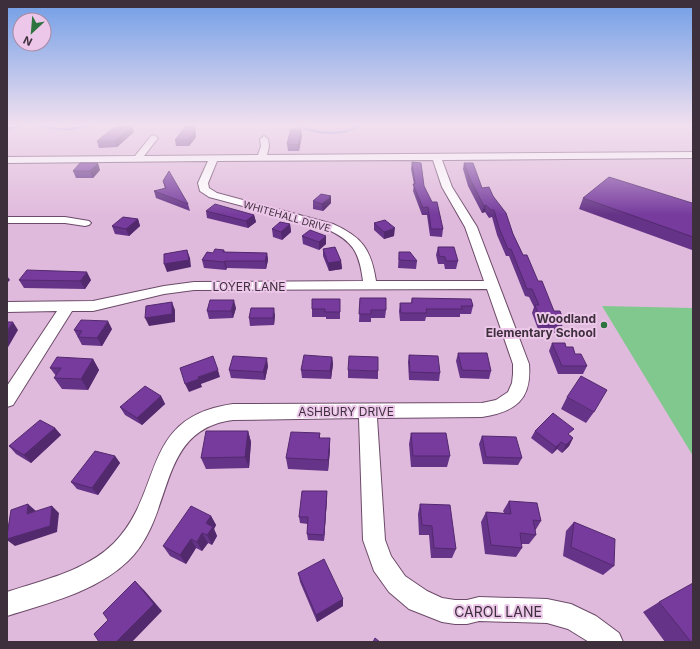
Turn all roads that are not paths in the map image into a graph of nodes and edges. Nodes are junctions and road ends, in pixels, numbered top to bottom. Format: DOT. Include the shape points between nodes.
graph roads {
  1 [pos="140,155"];
  2 [pos="669,155"];
  3 [pos="138,158"];
  4 [pos="214,158"];
  5 [pos="262,158"];
  6 [pos="437,158"];
  7 [pos="7,160"];
  8 [pos="7,220"];
  9 [pos="85,223"];
  10 [pos="492,285"];
  11 [pos="370,286"];
  12 [pos="7,307"];
  13 [pos="67,307"];
  14 [pos="7,400"];
  15 [pos="368,411"];
  16 [pos="7,604"];
  17 [pos="610,642"];
  1 -- 3 [label="street"];
  2 -- 6 [label="street"];
  3 -- 4 [label="street"];
  3 -- 7 [label="street"];
  4 -- 5 [label="street"];
  4 -- 11 [label="street, WHITEHALL DRIVE" via="202,184 206,191 329,226 347,235 366,256"];
  5 -- 6 [label="street"];
  6 -- 10 [label="street, ASHBURY DRIVE" via="447,187 471,227"];
  8 -- 9 [label="street" via="65,220"];
  10 -- 11 [label="street, LOYER LANE"];
  10 -- 15 [label="street, ASHBURY DRIVE" via="521,364 521,387 513,398 500,406 482,410"];
  11 -- 13 [label="street, LOYER LANE" via="187,287 99,305"];
  12 -- 13 [label="street, LOYER LANE"];
  13 -- 14 [label="street"];
  15 -- 16 [label="street, ASHBURY DRIVE" via="233,412 205,418 175,443 167,457 145,519 119,554 79,579"];
  15 -- 17 [label="street, CAROL LANE" via="374,540 382,563 397,584 418,600 442,610 548,611 571,617"];
}
